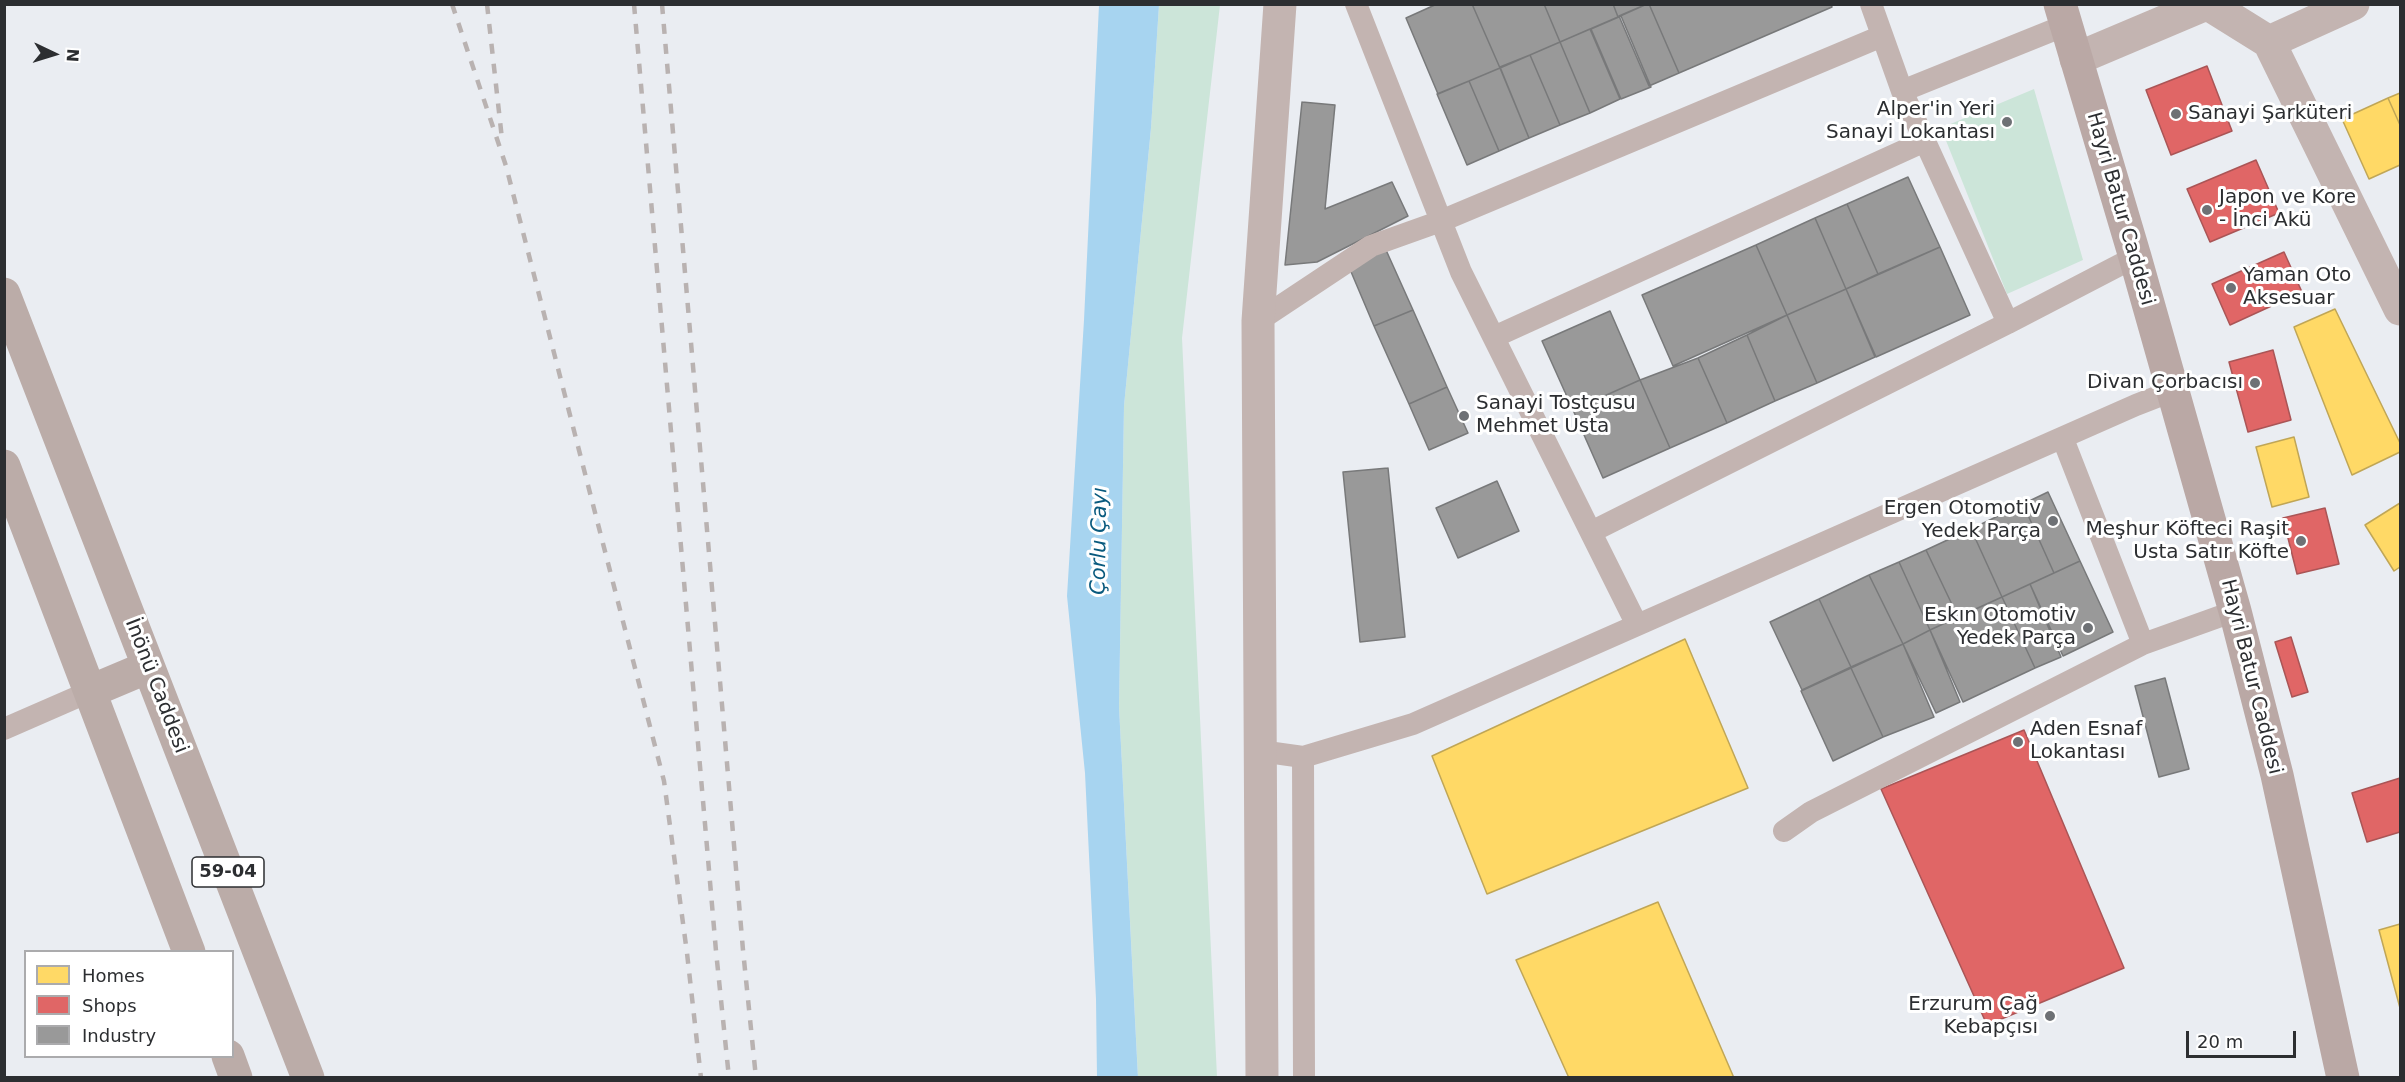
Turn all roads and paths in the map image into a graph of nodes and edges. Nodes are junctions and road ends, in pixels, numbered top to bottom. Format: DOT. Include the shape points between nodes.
graph roads {
  1 [pos="1280,4"];
  2 [pos="1356,4"];
  3 [pos="1871,4"];
  4 [pos="2207,4"];
  5 [pos="2354,4"];
  6 [pos="2063,15"];
  7 [pos="1882,36"];
  8 [pos="2269,42"];
  9 [pos="2076,59"];
  10 [pos="1902,92"];
  11 [pos="1925,141"];
  12 [pos="1441,221"];
  13 [pos="2135,257"];
  14 [pos="4,294"];
  15 [pos="2400,309"];
  16 [pos="1258,321"];
  17 [pos="2008,323"];
  18 [pos="1494,337"];
  19 [pos="2172,391"];
  20 [pos="2062,438"];
  21 [pos="4,466"];
  22 [pos="1591,532"];
  23 [pos="2235,611"];
  24 [pos="1637,625"];
  25 [pos="2143,644"];
  26 [pos="148,667"];
  27 [pos="91,691"];
  28 [pos="4,729"];
  29 [pos="1260,751"];
  30 [pos="1303,757"];
  31 [pos="1784,831"];
  32 [pos="189,950"];
  33 [pos="229,1058"];
  34 [pos="236,1077"];
  35 [pos="308,1077"];
  36 [pos="1262,1077"];
  37 [pos="1304,1077"];
  38 [pos="2343,1077"];
  1 -- 16 [label="street"];
  2 -- 12 [label="lane"];
  3 -- 7 [label="lane"];
  4 -- 8 [label="street"];
  4 -- 9 [label="street"];
  5 -- 8 [label="street"];
  6 -- 9 [label="main road, Hayri Batur Caddesi"];
  6 -- 10 [label="lane"];
  7 -- 10 [label="lane"];
  7 -- 12 [label="lane"];
  8 -- 15 [label="street"];
  9 -- 13 [label="main road, Hayri Batur Caddesi"];
  10 -- 11 [label="lane"];
  11 -- 17 [label="lane"];
  11 -- 18 [label="lane"];
  12 -- 16 [label="lane" via="1371,246"];
  12 -- 18 [label="lane" via="1461,272"];
  13 -- 17 [label="lane"];
  13 -- 19 [label="main road, Hayri Batur Caddesi"];
  14 -- 26 [label="main road, İnönü Caddesi / 59-04"];
  16 -- 29 [label="street"];
  17 -- 22 [label="lane"];
  18 -- 22 [label="lane"];
  19 -- 20 [label="lane"];
  19 -- 23 [label="main road, Hayri Batur Caddesi"];
  20 -- 24 [label="lane"];
  20 -- 25 [label="lane"];
  21 -- 27 [label="main road, 59-04"];
  22 -- 24 [label="lane"];
  23 -- 25 [label="lane"];
  23 -- 38 [label="main road, Hayri Batur Caddesi" via="2277,775"];
  24 -- 30 [label="lane" via="1413,724"];
  25 -- 31 [label="lane" via="1811,812"];
  26 -- 27 [label="main road"];
  26 -- 35 [label="main road, İnönü Caddesi / 59-04"];
  27 -- 28 [label="lane"];
  27 -- 32 [label="main road, 59-04"];
  29 -- 30 [label="lane"];
  29 -- 36 [label="street"];
  30 -- 37 [label="lane"];
  33 -- 34 [label="main road"];
}
